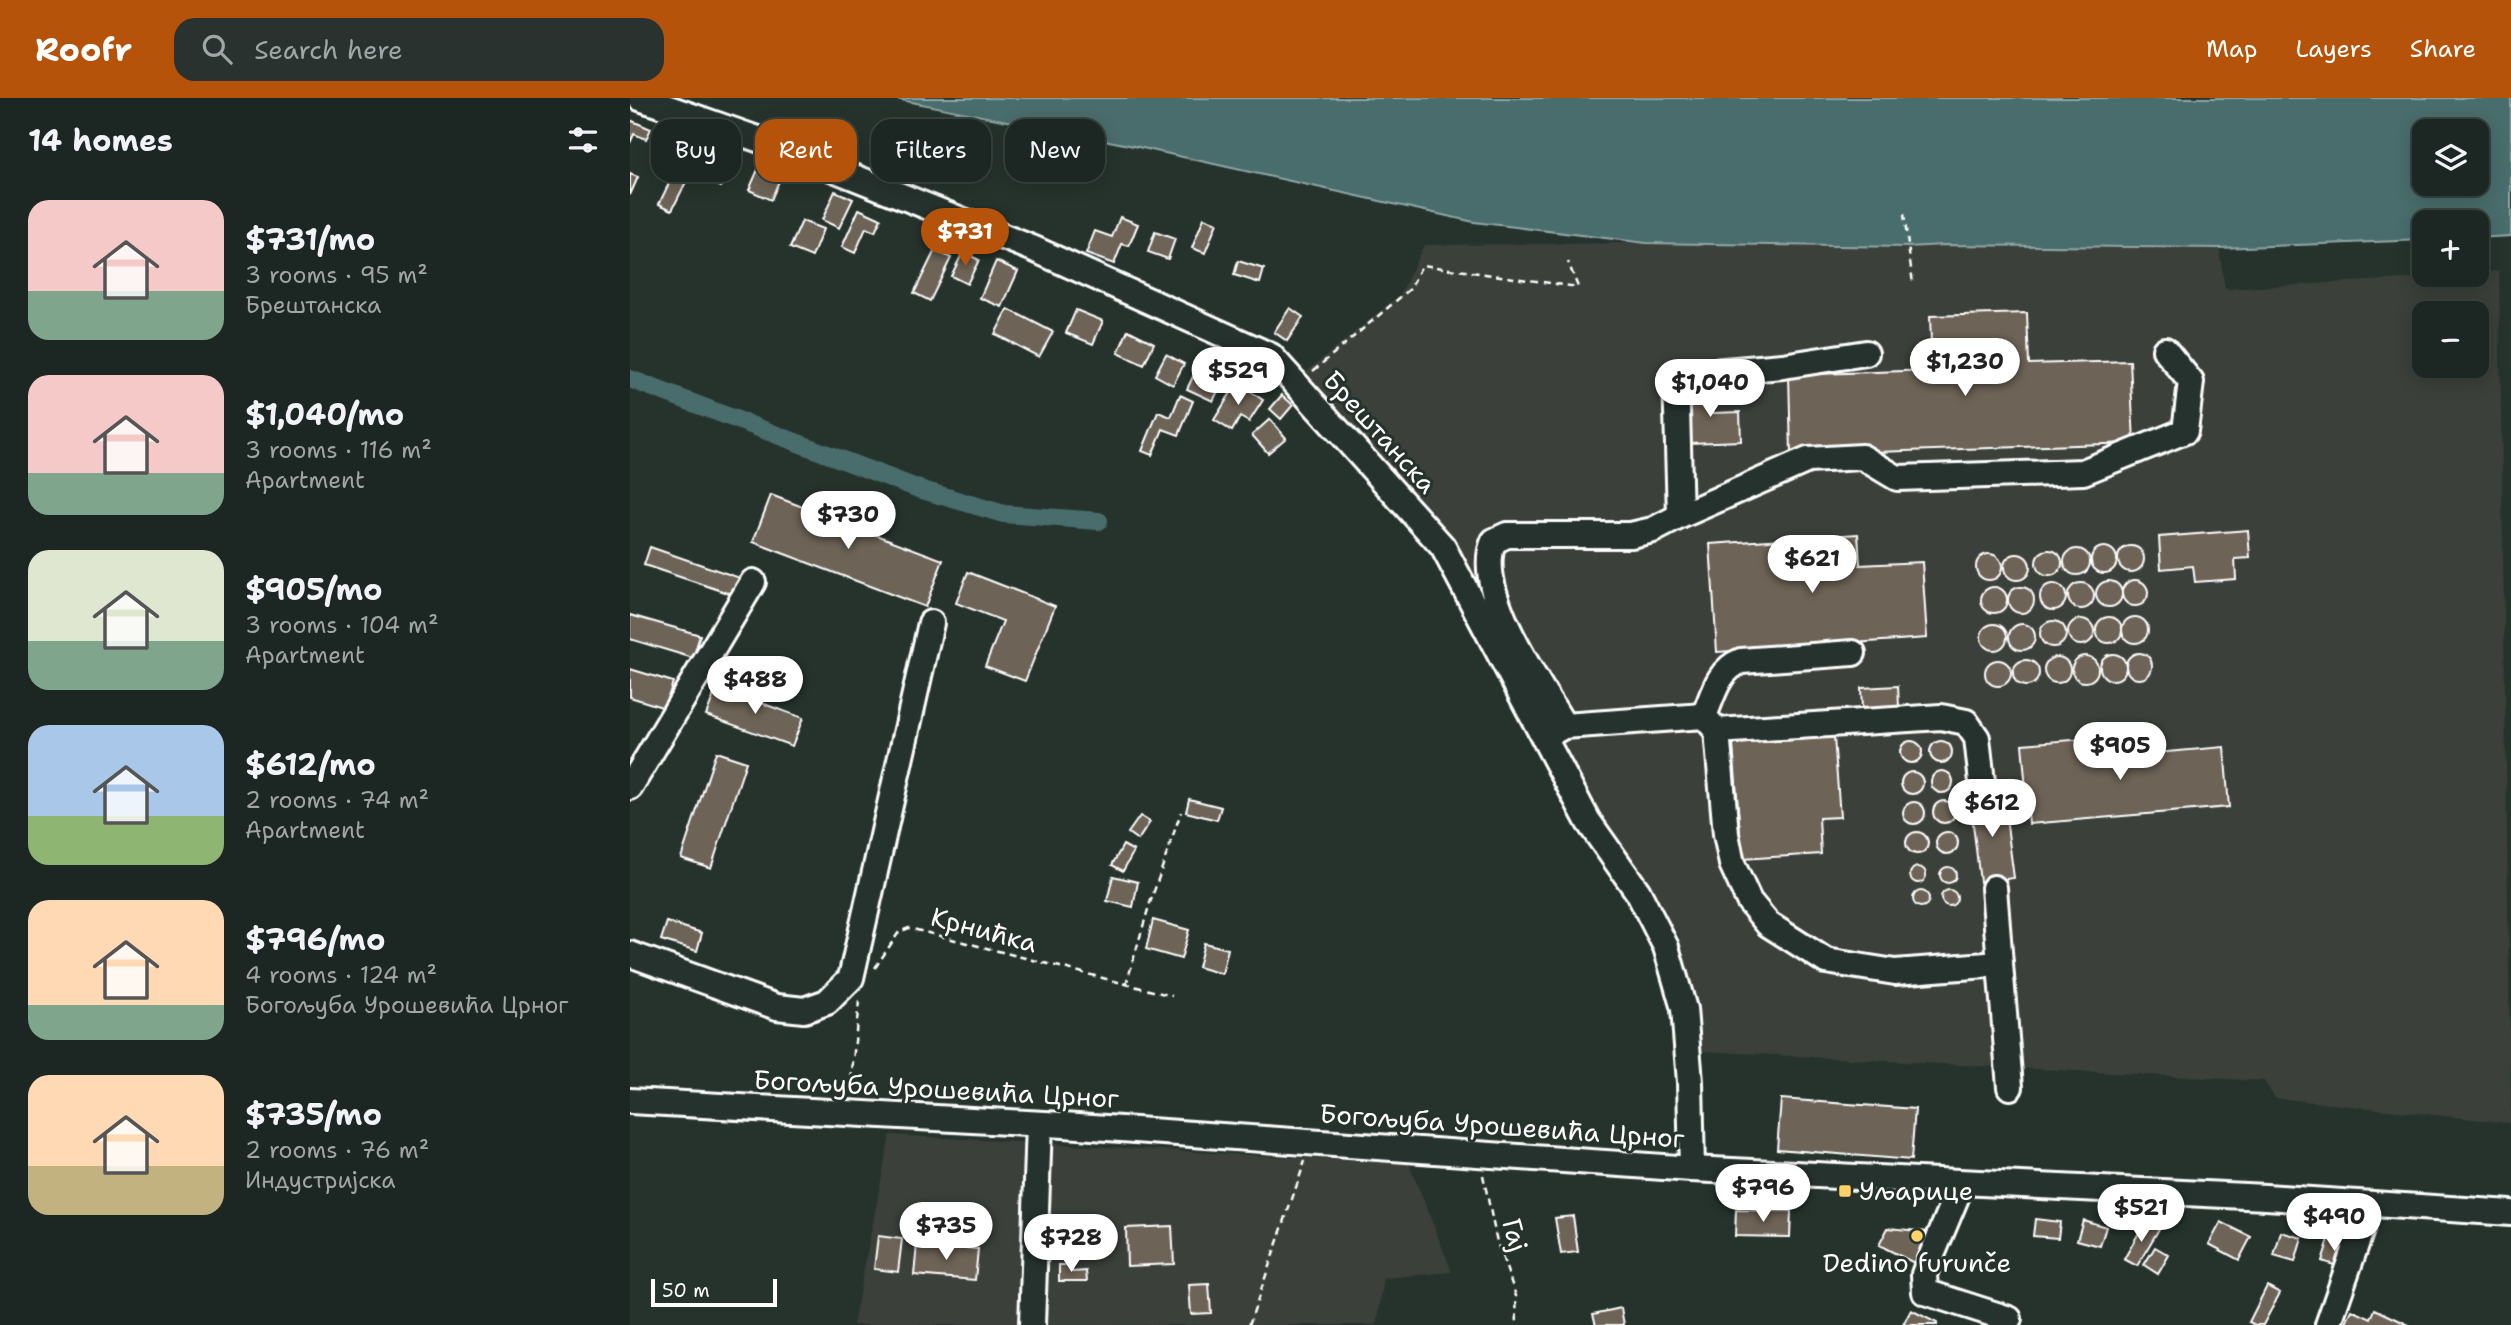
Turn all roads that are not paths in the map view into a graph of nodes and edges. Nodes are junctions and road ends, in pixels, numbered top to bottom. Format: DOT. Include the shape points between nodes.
graph roads {
  1 [pos="640,98"];
  2 [pos="2165,350"];
  3 [pos="1866,354"];
  4 [pos="1680,516"];
  5 [pos="753,582"];
  6 [pos="931,623"];
  7 [pos="1853,653"];
  8 [pos="1710,723"];
  9 [pos="1553,732"];
  10 [pos="630,786"];
  11 [pos="1983,791"];
  12 [pos="1994,888"];
  13 [pos="630,954"];
  14 [pos="2000,964"];
  15 [pos="2010,1087"];
  16 [pos="630,1101"];
  17 [pos="1039,1124"];
  18 [pos="1692,1169"];
  19 [pos="1962,1183"];
  20 [pos="2370,1204"];
  21 [pos="2511,1213"];
  22 [pos="2009,1319"];
  23 [pos="1032,1325"];
  24 [pos="2329,1325"];
  1 -- 9 [label="street, Брештанска" via="769,143 1034,249 1270,356 1443,547"];
  2 -- 4 [label="street" via="2191,382 2185,431 2083,472 1897,478 1862,457 1808,460"];
  3 -- 4 [label="street" via="1676,375"];
  4 -- 9 [label="street" via="1631,535 1507,535 1494,541 1488,553 1494,597"];
  5 -- 10 [label="street"];
  6 -- 13 [label="street" via="851,978 827,1002 804,1010 777,1007"];
  7 -- 8 [label="street" via="1741,660 1730,665 1722,673"];
  8 -- 9 [label="street"];
  8 -- 11 [label="street" via="1941,717 1966,722 1977,738"];
  8 -- 14 [label="street" via="1732,864 1749,901 1768,924 1826,961 1895,972"];
  9 -- 18 [label="street, Брештанска" via="1588,821 1638,892 1666,947 1684,1009"];
  12 -- 14 [label="street"];
  14 -- 15 [label="street"];
  16 -- 17 [label="street, Богољуба Урошевића Црног"];
  17 -- 18 [label="street, Богољуба Урошевића Црног"];
  17 -- 23 [label="street"];
  18 -- 19 [label="street, Богољуба Урошевића Црног"];
  19 -- 20 [label="street, Богољуба Урошевића Црног"];
  19 -- 22 [label="street" via="1924,1274 1925,1292"];
  20 -- 21 [label="street, Богољуба Урошевића Црног"];
  20 -- 24 [label="street"];
}
